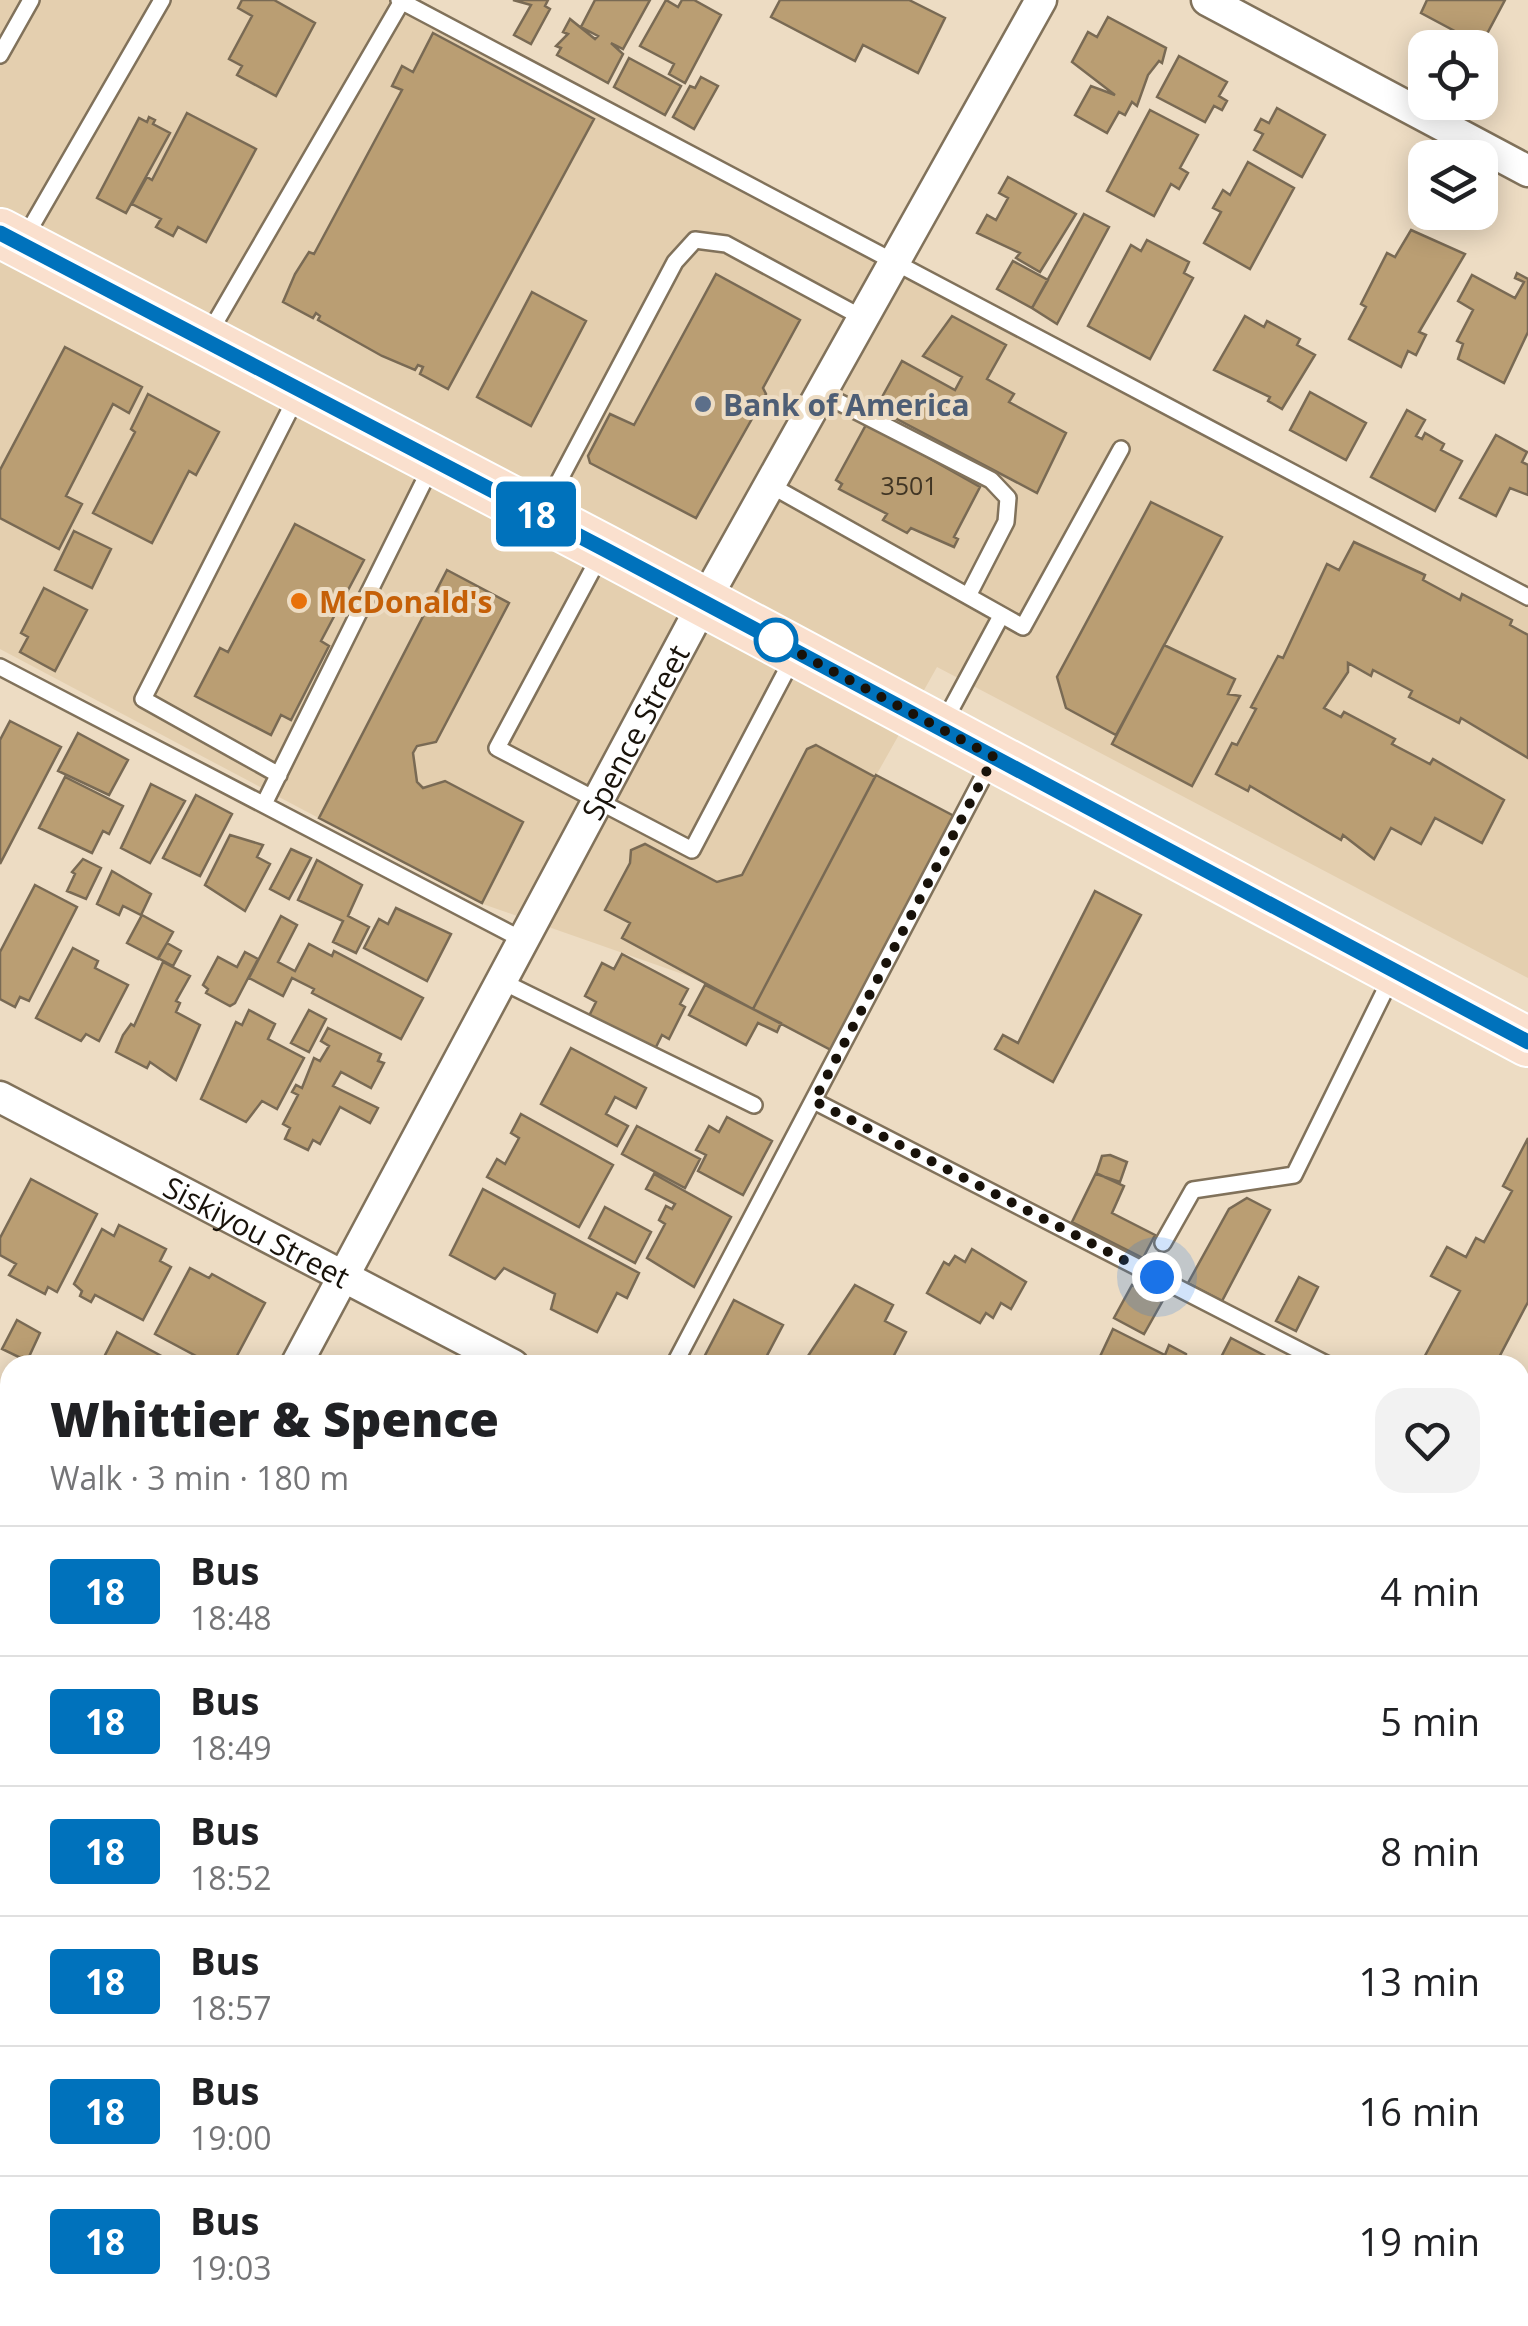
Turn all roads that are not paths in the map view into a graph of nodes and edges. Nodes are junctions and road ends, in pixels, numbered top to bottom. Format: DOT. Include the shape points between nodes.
graph roads {
  1 [pos="31,0"];
  2 [pos="162,0"];
  3 [pos="1041,0"];
  4 [pos="1207,0"];
  5 [pos="400,1"];
  6 [pos="0,55"];
  7 [pos="1528,170"];
  8 [pos="10,239"];
  9 [pos="894,263"];
  10 [pos="864,318"];
  11 [pos="204,341"];
  12 [pos="300,390"];
  13 [pos="821,393"];
  14 [pos="1122,449"];
  15 [pos="434,461"];
  16 [pos="770,485"];
  17 [pos="540,516"];
  18 [pos="604,549"];
  19 [pos="969,594"];
  20 [pos="1528,597"];
  21 [pos="704,602"];
  22 [pos="1001,616"];
  23 [pos="796,651"];
  24 [pos="0,667"];
  25 [pos="940,728"];
  26 [pos="994,757"];
  27 [pos="278,775"];
  28 [pos="597,801"];
  29 [pos="264,804"];
  30 [pos="523,940"];
  31 [pos="1394,970"];
  32 [pos="501,981"];
  33 [pos="1528,1042"];
  34 [pos="0,1096"];
  35 [pos="814,1101"];
  36 [pos="754,1105"];
  37 [pos="1163,1243"];
  38 [pos="343,1276"];
  39 [pos="301,1355"];
  40 [pos="493,1355"];
  41 [pos="679,1355"];
  42 [pos="1309,1355"];
  1 -- 6 [label="lane"];
  2 -- 8 [label="lane"];
  3 -- 9 [label="street, Spence Street"];
  4 -- 7 [label="street"];
  5 -- 9 [label="lane"];
  5 -- 11 [label="lane"];
  8 -- 11 [label="main road"];
  9 -- 10 [label="street, Spence Street"];
  9 -- 20 [label="lane"];
  10 -- 13 [label="street, Spence Street"];
  10 -- 17 [label="lane" via="726,244 694,240 675,262"];
  11 -- 12 [label="main road"];
  12 -- 15 [label="main road"];
  12 -- 27 [label="lane" via="144,699"];
  13 -- 16 [label="street, Spence Street"];
  13 -- 19 [label="lane" via="991,480 1008,498 1006,522"];
  14 -- 22 [label="lane" via="1023,627"];
  15 -- 17 [label="main road"];
  15 -- 27 [label="lane"];
  16 -- 19 [label="lane"];
  16 -- 21 [label="street, Spence Street"];
  17 -- 18 [label="main road"];
  18 -- 21 [label="main road"];
  18 -- 28 [label="lane" via="497,748"];
  19 -- 22 [label="lane"];
  21 -- 23 [label="main road"];
  21 -- 28 [label="street, Spence Street"];
  22 -- 25 [label="lane"];
  23 -- 25 [label="main road"];
  23 -- 28 [label="lane" via="692,850"];
  24 -- 29 [label="lane"];
  25 -- 26 [label="main road"];
  26 -- 31 [label="main road"];
  26 -- 35 [label="lane"];
  27 -- 29 [label="lane"];
  28 -- 30 [label="street, Spence Street"];
  29 -- 30 [label="lane"];
  30 -- 32 [label="street, Spence Street"];
  31 -- 33 [label="main road"];
  31 -- 37 [label="lane" via="1294,1175 1193,1190"];
  32 -- 36 [label="lane"];
  32 -- 38 [label="street, Spence Street"];
  34 -- 38 [label="street, Siskiyou Street"];
  35 -- 41 [label="lane"];
  35 -- 42 [label="lane"];
  38 -- 39 [label="street, Spence Street"];
  38 -- 40 [label="street, Siskiyou Street"];
}
